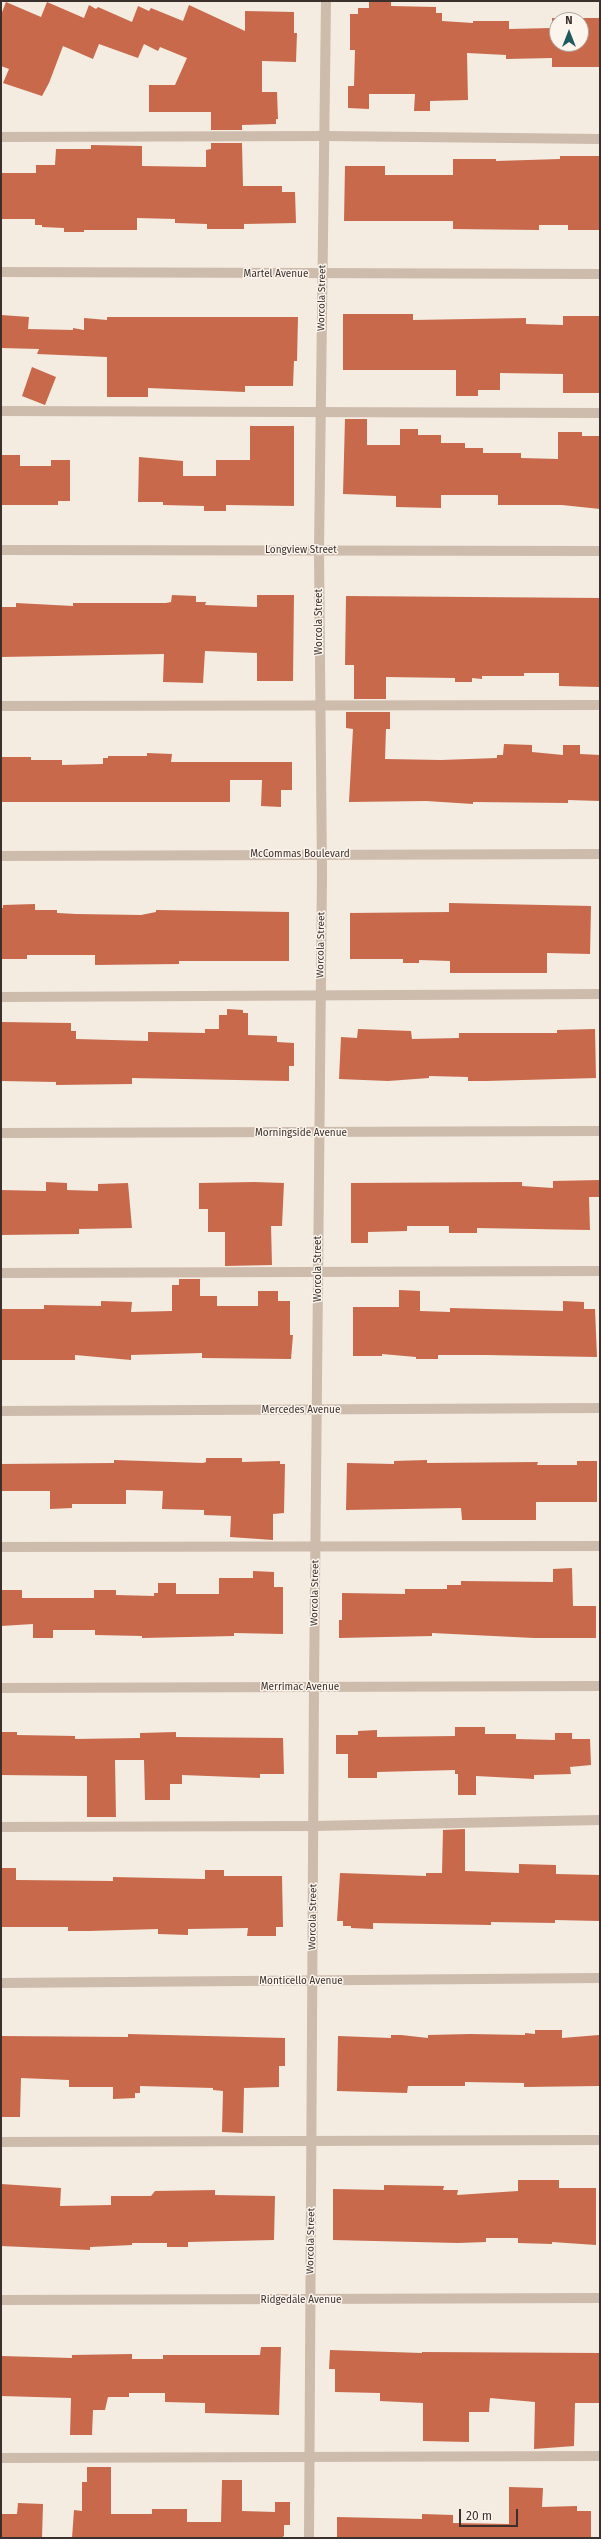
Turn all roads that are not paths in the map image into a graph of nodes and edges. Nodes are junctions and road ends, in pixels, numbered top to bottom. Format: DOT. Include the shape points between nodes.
graph roads {
  1 [pos="326,1"];
  2 [pos="326,136"];
  3 [pos="1,137"];
  4 [pos="600,139"];
  5 [pos="1,272"];
  6 [pos="322,274"];
  7 [pos="600,274"];
  8 [pos="320,411"];
  9 [pos="1,412"];
  10 [pos="600,413"];
  11 [pos="1,550"];
  12 [pos="319,550"];
  13 [pos="600,551"];
  14 [pos="320,704"];
  15 [pos="600,705"];
  16 [pos="1,706"];
  17 [pos="322,854"];
  18 [pos="600,854"];
  19 [pos="1,856"];
  20 [pos="600,994"];
  21 [pos="321,995"];
  22 [pos="1,997"];
  23 [pos="600,1131"];
  24 [pos="1,1133"];
  25 [pos="319,1133"];
  26 [pos="600,1271"];
  27 [pos="1,1273"];
  28 [pos="319,1273"];
  29 [pos="600,1408"];
  30 [pos="316,1410"];
  31 [pos="1,1411"];
  32 [pos="315,1546"];
  33 [pos="600,1546"];
  34 [pos="1,1547"];
  35 [pos="600,1686"];
  36 [pos="314,1687"];
  37 [pos="1,1688"];
  38 [pos="600,1820"];
  39 [pos="314,1826"];
  40 [pos="1,1827"];
  41 [pos="600,1978"];
  42 [pos="312,1981"];
  43 [pos="1,1983"];
  44 [pos="600,2140"];
  45 [pos="312,2141"];
  46 [pos="1,2142"];
  47 [pos="600,2298"];
  48 [pos="1,2300"];
  49 [pos="311,2300"];
  50 [pos="600,2456"];
  51 [pos="309,2457"];
  52 [pos="1,2458"];
  53 [pos="309,2538"];
  1 -- 2 [label="street, Worcola Street"];
  2 -- 3 [label="street"];
  2 -- 4 [label="street"];
  2 -- 6 [label="street, Worcola Street"];
  5 -- 6 [label="street, Martel Avenue"];
  6 -- 7 [label="street, Martel Avenue"];
  6 -- 8 [label="street, Worcola Street"];
  8 -- 9 [label="street"];
  8 -- 10 [label="street"];
  8 -- 12 [label="street, Worcola Street"];
  11 -- 12 [label="street, Longview Street"];
  12 -- 13 [label="street, Longview Street"];
  12 -- 14 [label="street, Worcola Street"];
  14 -- 15 [label="street"];
  14 -- 16 [label="street"];
  14 -- 17 [label="street, Worcola Street"];
  17 -- 18 [label="street, McCommas Boulevard"];
  17 -- 19 [label="street, McCommas Boulevard"];
  17 -- 21 [label="street, Worcola Street"];
  20 -- 21 [label="street"];
  21 -- 22 [label="street"];
  21 -- 25 [label="street, Worcola Street"];
  23 -- 25 [label="street, Morningside Avenue"];
  24 -- 25 [label="street, Morningside Avenue"];
  25 -- 28 [label="street, Worcola Street"];
  26 -- 28 [label="street"];
  27 -- 28 [label="street"];
  28 -- 30 [label="street, Worcola Street"];
  29 -- 30 [label="street, Mercedes Avenue"];
  30 -- 31 [label="street, Mercedes Avenue"];
  30 -- 32 [label="street, Worcola Street"];
  32 -- 33 [label="street"];
  32 -- 34 [label="street"];
  32 -- 36 [label="street, Worcola Street"];
  35 -- 36 [label="street, Merrimac Avenue"];
  36 -- 37 [label="street, Merrimac Avenue"];
  36 -- 39 [label="street, Worcola Street"];
  38 -- 39 [label="street"];
  39 -- 40 [label="street"];
  39 -- 42 [label="street, Worcola Street"];
  41 -- 42 [label="street, Monticello Avenue"];
  42 -- 43 [label="street, Monticello Avenue"];
  42 -- 45 [label="street, Worcola Street"];
  44 -- 45 [label="street"];
  45 -- 46 [label="street"];
  45 -- 49 [label="street, Worcola Street"];
  47 -- 49 [label="street, Ridgedale Avenue"];
  48 -- 49 [label="street, Ridgedale Avenue"];
  49 -- 51 [label="street, Worcola Street"];
  50 -- 51 [label="street"];
  51 -- 52 [label="street"];
  51 -- 53 [label="street, Worcola Street"];
}
